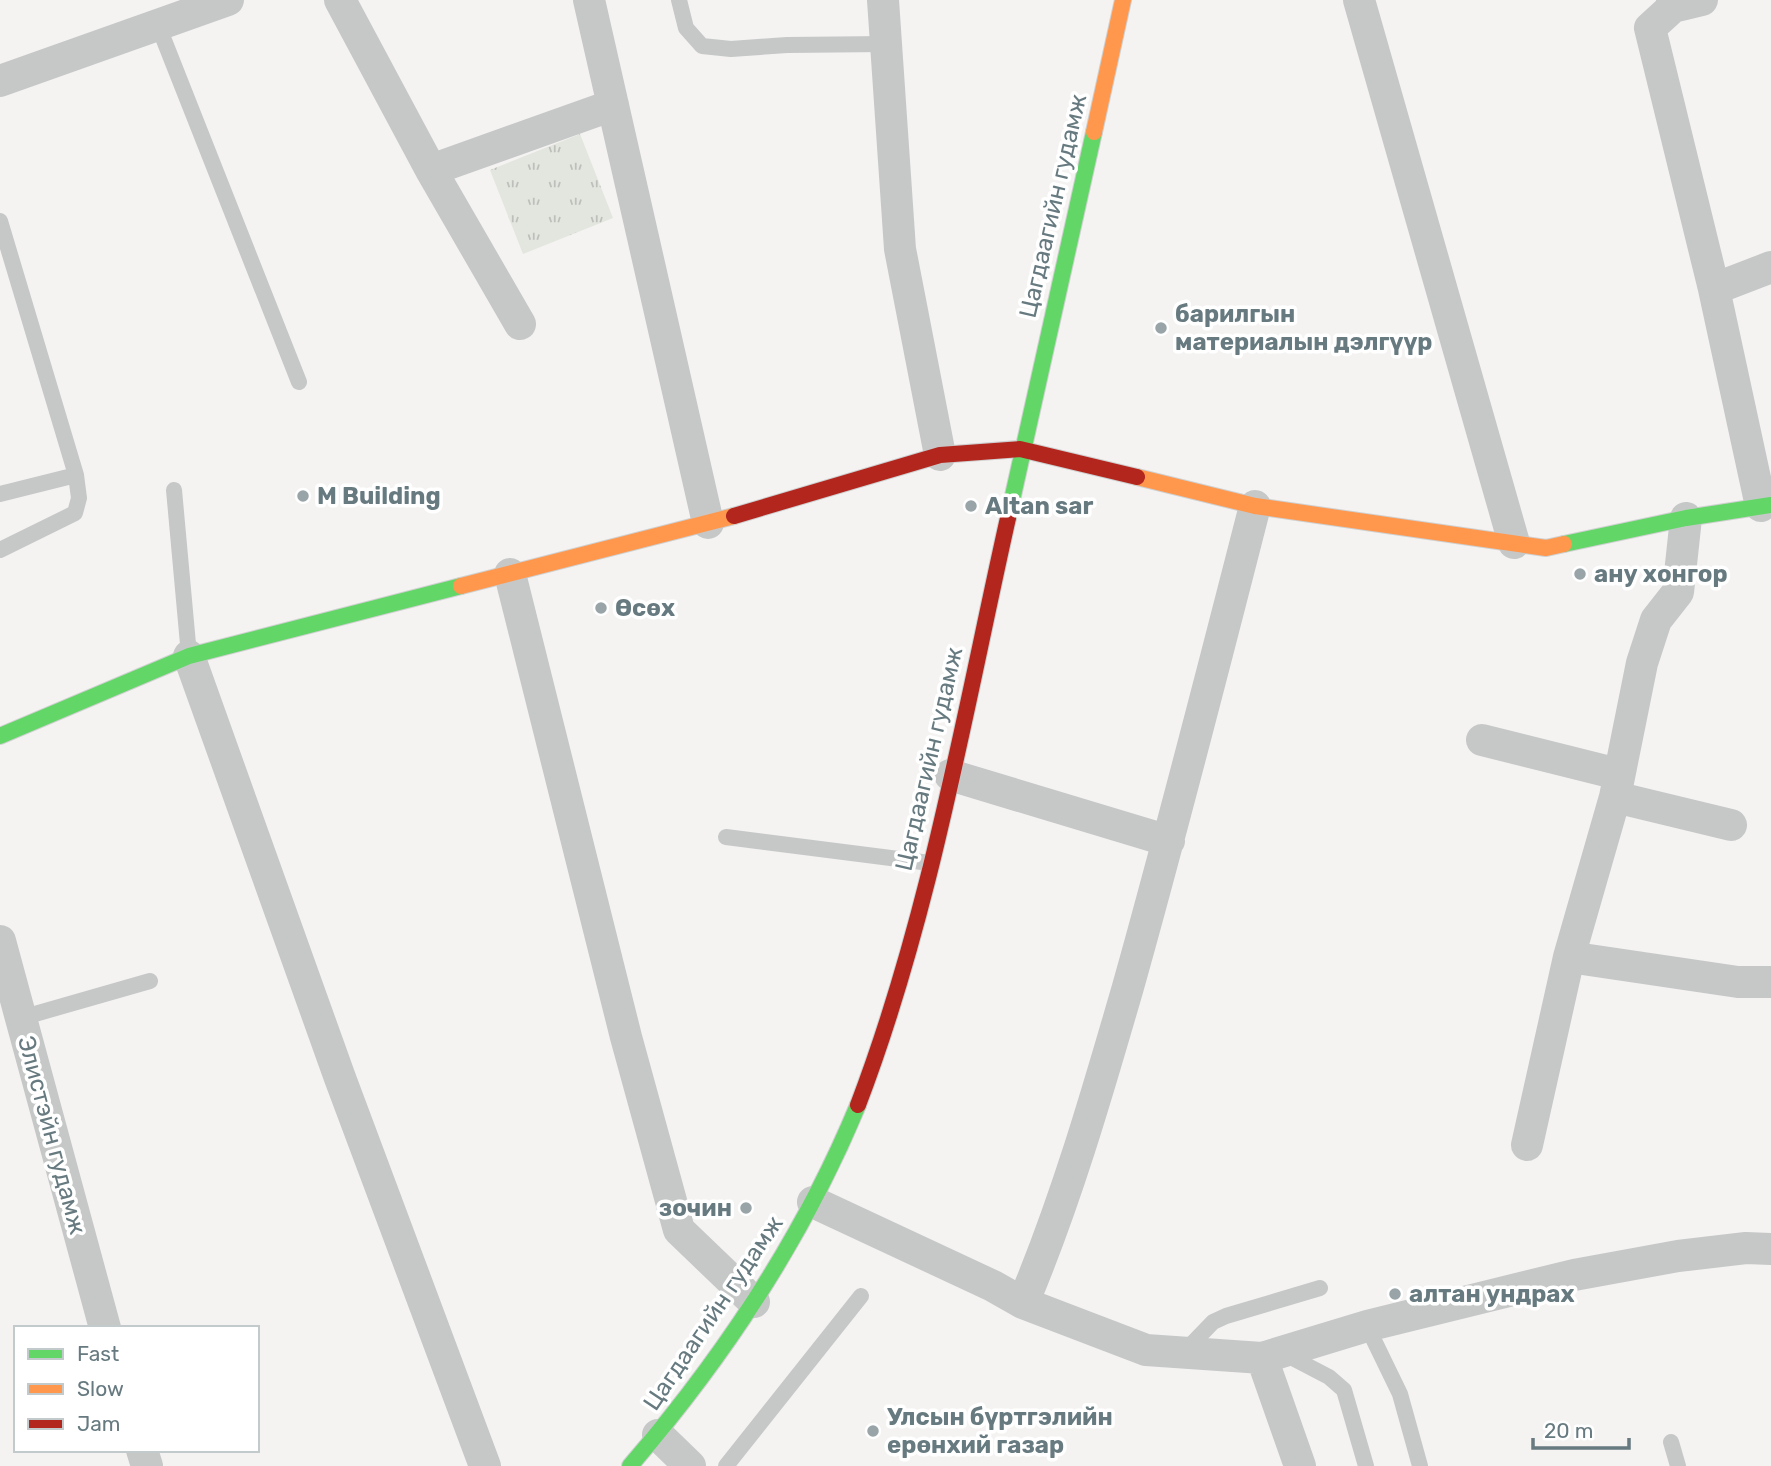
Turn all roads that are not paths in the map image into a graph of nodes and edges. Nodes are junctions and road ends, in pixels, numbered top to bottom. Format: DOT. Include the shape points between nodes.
graph roads {
  1 [pos="340,0"];
  2 [pos="589,0"];
  3 [pos="679,0"];
  4 [pos="883,0"];
  5 [pos="1123,0"];
  6 [pos="1359,0"];
  7 [pos="222,1"];
  8 [pos="1682,2"];
  9 [pos="158,25"];
  10 [pos="886,44"];
  11 [pos="1,78"];
  12 [pos="613,105"];
  13 [pos="431,170"];
  14 [pos="0,221"];
  15 [pos="1771,267"];
  16 [pos="1714,289"];
  17 [pos="520,324"];
  18 [pos="299,382"];
  19 [pos="1020,449"];
  20 [pos="940,455"];
  21 [pos="76,475"];
  22 [pos="174,490"];
  23 [pos="0,494"];
  24 [pos="1766,505"];
  25 [pos="1255,506"];
  26 [pos="1686,518"];
  27 [pos="708,523"];
  28 [pos="1514,543"];
  29 [pos="0,550"];
  30 [pos="510,574"];
  31 [pos="189,656"];
  32 [pos="0,736"];
  33 [pos="1482,740"];
  34 [pos="950,775"];
  35 [pos="1616,785"];
  36 [pos="1731,825"];
  37 [pos="726,837"];
  38 [pos="1169,841"];
  39 [pos="930,863"];
  40 [pos="0,941"];
  41 [pos="1569,957"];
  42 [pos="150,981"];
  43 [pos="1771,982"];
  44 [pos="21,1018"];
  45 [pos="1527,1145"];
  46 [pos="813,1202"];
  47 [pos="1771,1249"];
  48 [pos="1320,1289"];
  49 [pos="861,1296"];
  50 [pos="754,1302"];
  51 [pos="1023,1303"];
  52 [pos="104,1326"];
  53 [pos="1367,1326"];
  54 [pos="1183,1353"];
  55 [pos="1272,1356"];
  56 [pos="658,1435"];
  57 [pos="1671,1442"];
  58 [pos="485,1466"];
  59 [pos="630,1466"];
  60 [pos="690,1466"];
  61 [pos="726,1466"];
  62 [pos="1300,1466"];
  63 [pos="1366,1466"];
  64 [pos="1420,1466"];
  65 [pos="1678,1466"];
  1 -- 13 [label="street"];
  2 -- 12 [label="street"];
  3 -- 10 [label="lane" via="686,28 702,46"];
  4 -- 10 [label="street"];
  5 -- 19 [label="street, Цагдаагийн гудамж"];
  6 -- 28 [label="street"];
  7 -- 9 [label="street"];
  8 -- 16 [label="street" via="1650,28"];
  9 -- 11 [label="street"];
  9 -- 18 [label="lane"];
  10 -- 20 [label="street" via="900,249"];
  12 -- 13 [label="street"];
  12 -- 27 [label="street"];
  13 -- 17 [label="street"];
  14 -- 21 [label="lane"];
  15 -- 16 [label="street"];
  16 -- 24 [label="street"];
  19 -- 20 [label="street"];
  19 -- 25 [label="street"];
  19 -- 34 [label="street, Цагдаагийн гудамж"];
  20 -- 27 [label="street"];
  21 -- 23 [label="lane"];
  21 -- 29 [label="lane" via="79,498 75,513"];
  22 -- 31 [label="lane"];
  24 -- 26 [label="street"];
  25 -- 28 [label="street"];
  25 -- 38 [label="street"];
  26 -- 28 [label="street" via="1546,548"];
  26 -- 35 [label="street" via="1678,592 1656,620 1642,663"];
  27 -- 30 [label="street"];
  30 -- 31 [label="street"];
  30 -- 50 [label="street" via="679,1230"];
  31 -- 32 [label="street"];
  31 -- 58 [label="street" via="344,1091"];
  33 -- 35 [label="street"];
  34 -- 38 [label="street"];
  34 -- 39 [label="street, Цагдаагийн гудамж"];
  35 -- 36 [label="street"];
  35 -- 41 [label="street"];
  37 -- 39 [label="lane"];
  38 -- 51 [label="street" via="1096,1099"];
  39 -- 46 [label="street, Цагдаагийн гудамж" via="869,1073"];
  40 -- 44 [label="street, Элистэйн гудамж"];
  41 -- 43 [label="street" via="1738,982"];
  41 -- 45 [label="street"];
  42 -- 44 [label="lane"];
  44 -- 52 [label="street, Элистэйн гудамж"];
  46 -- 50 [label="street, Цагдаагийн гудамж"];
  46 -- 51 [label="street"];
  47 -- 53 [label="street" via="1678,1256 1574,1275"];
  48 -- 54 [label="lane" via="1213,1322"];
  49 -- 61 [label="lane"];
  50 -- 56 [label="street, Цагдаагийн гудамж"];
  51 -- 54 [label="street" via="1146,1350"];
  53 -- 55 [label="street"];
  53 -- 64 [label="lane" via="1399,1394"];
  54 -- 55 [label="street"];
  55 -- 62 [label="street"];
  55 -- 63 [label="lane" via="1329,1377 1344,1390"];
  56 -- 59 [label="street, Цагдаагийн гудамж"];
  56 -- 60 [label="street"];
  57 -- 65 [label="lane"];
}
